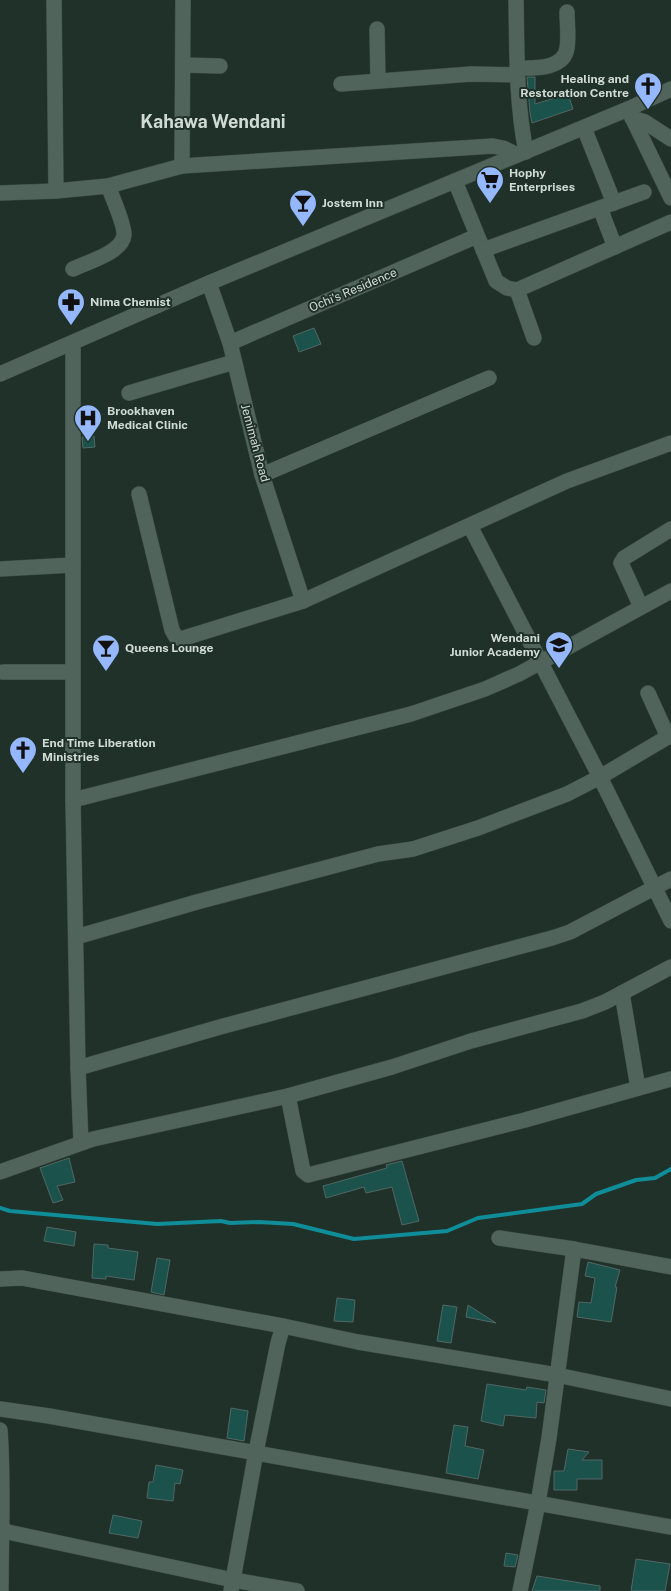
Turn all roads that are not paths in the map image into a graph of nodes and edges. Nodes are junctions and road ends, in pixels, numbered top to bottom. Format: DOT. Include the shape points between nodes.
graph roads {
  1 [pos="54,0"];
  2 [pos="183,0"];
  3 [pos="516,0"];
  4 [pos="567,12"];
  5 [pos="377,29"];
  6 [pos="183,65"];
  7 [pos="220,66"];
  8 [pos="517,71"];
  9 [pos="378,81"];
  10 [pos="341,84"];
  11 [pos="671,89"];
  12 [pos="630,113"];
  13 [pos="584,128"];
  14 [pos="671,139"];
  15 [pos="522,153"];
  16 [pos="182,166"];
  17 [pos="454,181"];
  18 [pos="108,186"];
  19 [pos="56,191"];
  20 [pos="644,192"];
  21 [pos="0,193"];
  22 [pos="671,198"];
  23 [pos="607,205"];
  24 [pos="671,222"];
  25 [pos="477,236"];
  26 [pos="616,246"];
  27 [pos="483,250"];
  28 [pos="72,269"];
  29 [pos="209,283"];
  30 [pos="517,290"];
  31 [pos="534,338"];
  32 [pos="73,343"];
  33 [pos="230,343"];
  34 [pos="234,362"];
  35 [pos="0,374"];
  36 [pos="489,378"];
  37 [pos="129,393"];
  38 [pos="671,443"];
  39 [pos="262,475"];
  40 [pos="139,494"];
  41 [pos="470,526"];
  42 [pos="671,529"];
  43 [pos="73,565"];
  44 [pos="0,569"];
  45 [pos="671,591"];
  46 [pos="303,601"];
  47 [pos="642,607"];
  48 [pos="540,663"];
  49 [pos="3,672"];
  50 [pos="73,672"];
  51 [pos="648,693"];
  52 [pos="670,736"];
  53 [pos="600,777"];
  54 [pos="73,800"];
  55 [pos="671,879"];
  56 [pos="654,888"];
  57 [pos="671,921"];
  58 [pos="76,937"];
  59 [pos="671,967"];
  60 [pos="622,993"];
  61 [pos="78,1068"];
  62 [pos="671,1078"];
  63 [pos="638,1088"];
  64 [pos="288,1096"];
  65 [pos="81,1143"];
  66 [pos="0,1172"];
  67 [pos="498,1238"];
  68 [pos="574,1249"];
  69 [pos="671,1267"];
  70 [pos="0,1279"];
  71 [pos="283,1326"];
  72 [pos="557,1375"];
  73 [pos="671,1399"];
  74 [pos="0,1409"];
  75 [pos="0,1430"];
  76 [pos="256,1452"];
  77 [pos="538,1503"];
  78 [pos="671,1526"];
  79 [pos="3,1531"];
  80 [pos="232,1585"];
  81 [pos="1,1591"];
  82 [pos="297,1591"];
  83 [pos="520,1591"];
  1 -- 19 [label="street"];
  2 -- 6 [label="street"];
  3 -- 8 [label="street"];
  4 -- 8 [label="street" via="567,50 563,57 545,68"];
  5 -- 9 [label="street"];
  6 -- 7 [label="street"];
  6 -- 16 [label="street"];
  8 -- 9 [label="street"];
  8 -- 15 [label="street"];
  9 -- 10 [label="street"];
  11 -- 12 [label="street"];
  12 -- 13 [label="street"];
  12 -- 14 [label="street"];
  12 -- 22 [label="street"];
  13 -- 15 [label="street"];
  13 -- 23 [label="street"];
  15 -- 16 [label="street" via="493,146"];
  15 -- 17 [label="street"];
  16 -- 18 [label="street"];
  17 -- 25 [label="street"];
  17 -- 29 [label="street"];
  18 -- 19 [label="street"];
  18 -- 28 [label="street" via="124,236 115,251"];
  19 -- 21 [label="street"];
  20 -- 23 [label="street"];
  23 -- 26 [label="street"];
  23 -- 27 [label="street"];
  24 -- 26 [label="street"];
  25 -- 27 [label="street"];
  25 -- 33 [label="street, Ochi's Residence"];
  26 -- 30 [label="street"];
  27 -- 30 [label="street" via="496,281"];
  29 -- 32 [label="street"];
  29 -- 33 [label="street, Jemimah Road"];
  30 -- 31 [label="street"];
  32 -- 35 [label="street"];
  32 -- 43 [label="street"];
  33 -- 34 [label="street, Jemimah Road"];
  34 -- 37 [label="street"];
  34 -- 39 [label="street, Jemimah Road"];
  36 -- 39 [label="street"];
  38 -- 41 [label="street" via="567,481"];
  39 -- 46 [label="street, Jemimah Road"];
  40 -- 46 [label="street" via="176,636 181,639"];
  41 -- 46 [label="street"];
  41 -- 48 [label="street"];
  42 -- 47 [label="street" via="621,562"];
  43 -- 44 [label="street"];
  43 -- 50 [label="street"];
  45 -- 47 [label="street"];
  47 -- 48 [label="street"];
  48 -- 53 [label="street"];
  48 -- 54 [label="street" via="485,689 411,714"];
  49 -- 50 [label="street"];
  50 -- 54 [label="street"];
  51 -- 52 [label="street"];
  52 -- 53 [label="street"];
  53 -- 56 [label="street"];
  53 -- 58 [label="street" via="520,813 414,849 378,854"];
  54 -- 58 [label="street"];
  55 -- 56 [label="street"];
  56 -- 57 [label="street"];
  56 -- 61 [label="street" via="570,932 552,938"];
  58 -- 61 [label="street"];
  59 -- 60 [label="street"];
  60 -- 63 [label="street"];
  60 -- 64 [label="street" via="582,1011"];
  61 -- 65 [label="street"];
  62 -- 63 [label="street"];
  63 -- 64 [label="street" via="308,1175 303,1171"];
  64 -- 65 [label="street"];
  65 -- 66 [label="street"];
  67 -- 68 [label="street"];
  68 -- 69 [label="street"];
  68 -- 72 [label="street"];
  70 -- 71 [label="street" via="22,1278"];
  71 -- 72 [label="street" via="358,1342"];
  71 -- 76 [label="street"];
  72 -- 73 [label="street"];
  72 -- 77 [label="street"];
  74 -- 76 [label="street"];
  75 -- 79 [label="street"];
  76 -- 77 [label="street"];
  76 -- 80 [label="street"];
  77 -- 78 [label="street"];
  77 -- 83 [label="street"];
  79 -- 80 [label="street"];
  79 -- 81 [label="street"];
  80 -- 82 [label="street"];
}
